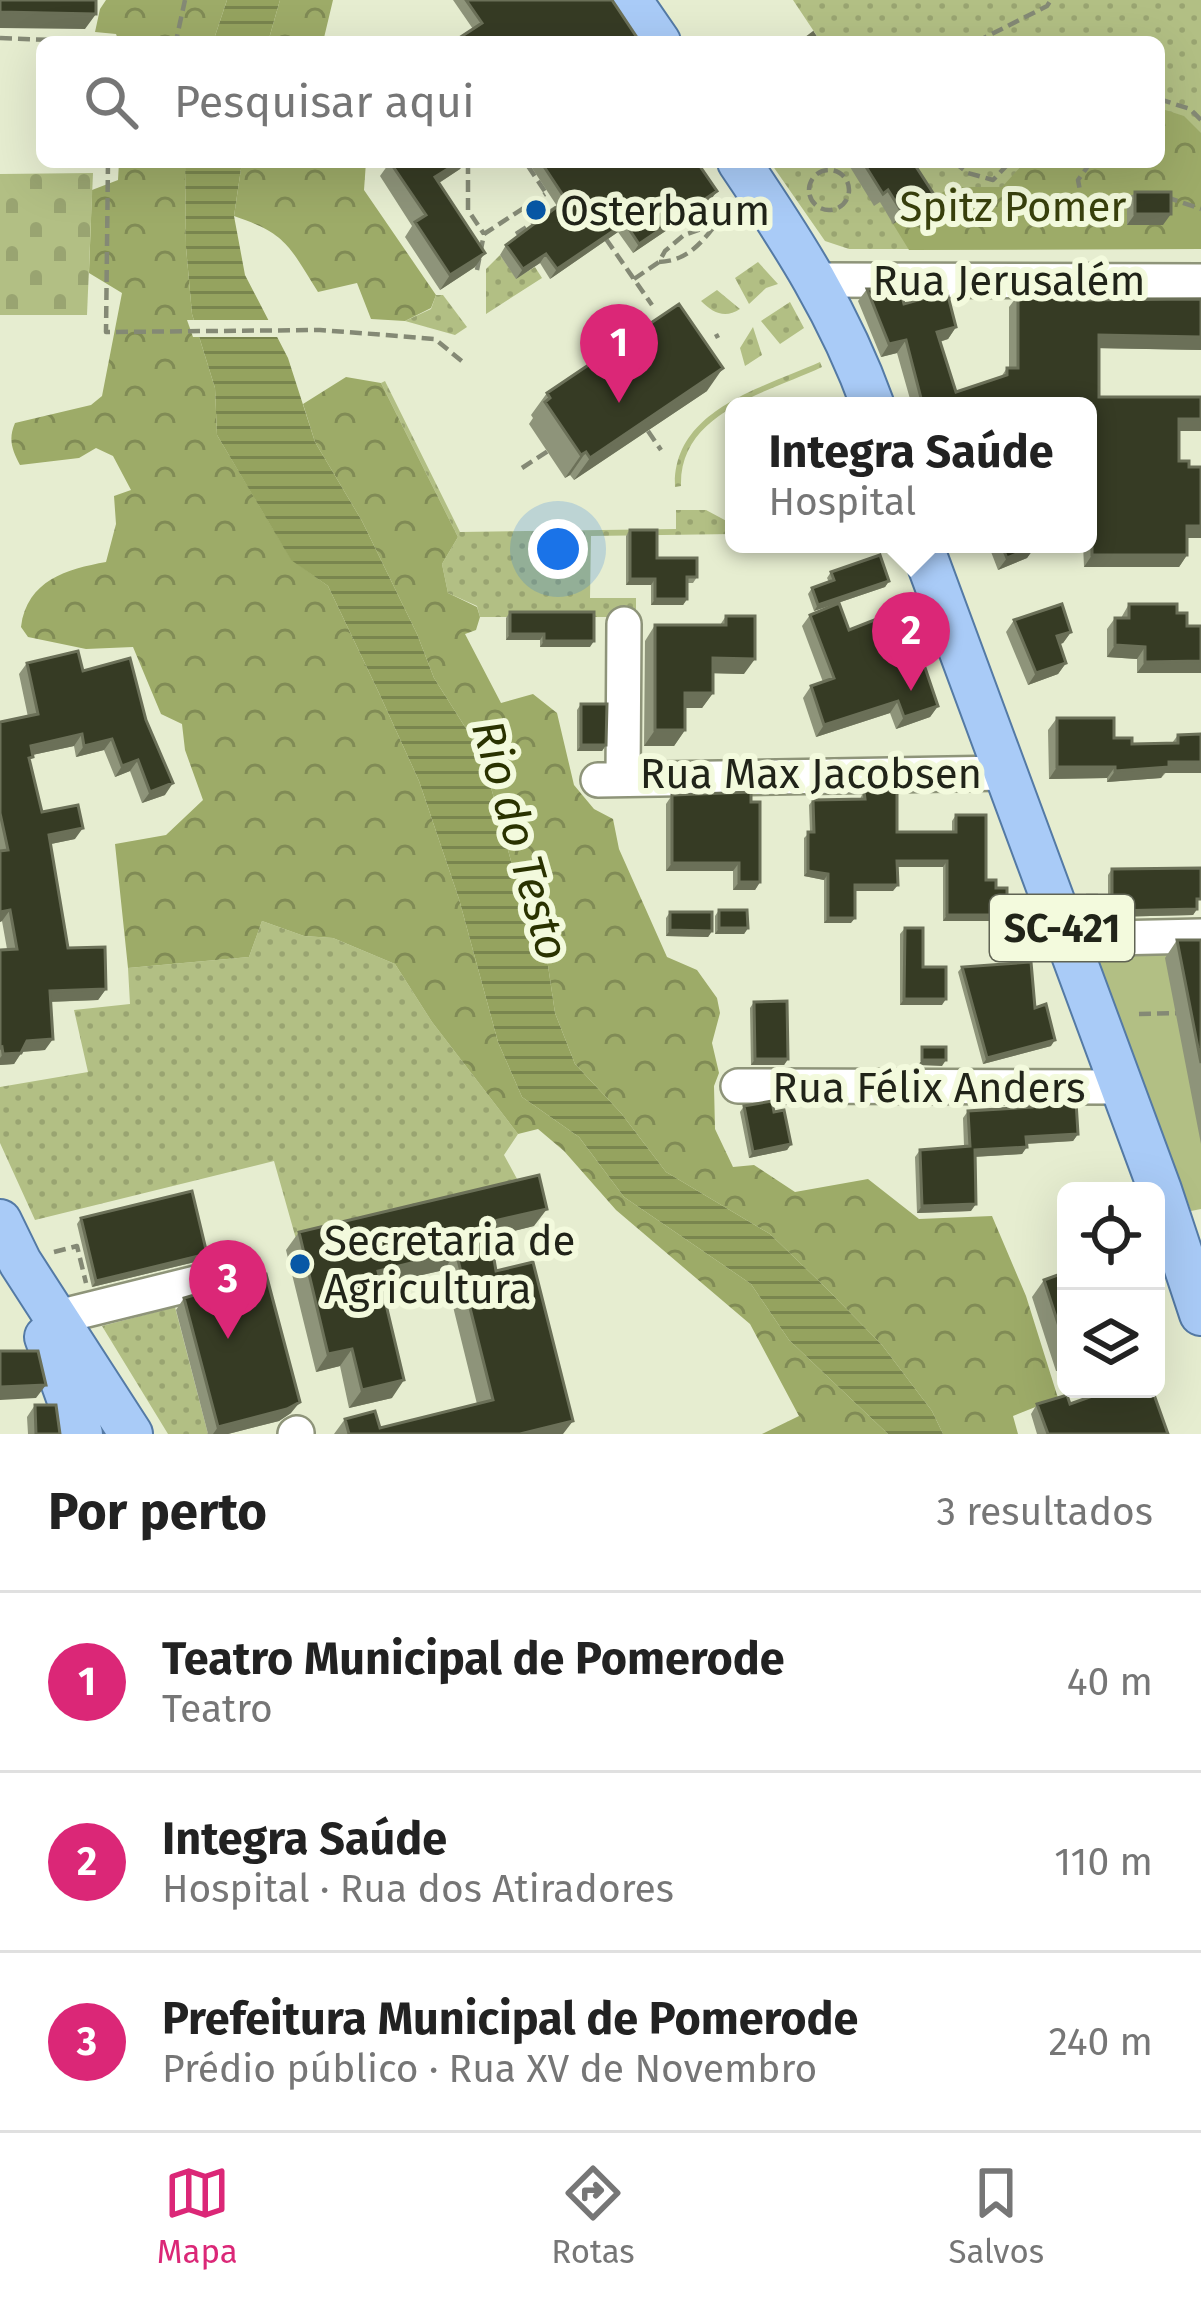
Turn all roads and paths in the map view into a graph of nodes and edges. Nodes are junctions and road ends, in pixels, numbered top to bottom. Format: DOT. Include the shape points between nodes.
graph roads {
  1 [pos="185,0"];
  2 [pos="630,0"];
  3 [pos="1051,0"];
  4 [pos="177,36"];
  5 [pos="654,36"];
  6 [pos="989,36"];
  7 [pos="0,38"];
  8 [pos="36,39"];
  9 [pos="1165,101"];
  10 [pos="1201,120"];
  11 [pos="108,168"];
  12 [pos="468,168"];
  13 [pos="529,168"];
  14 [pos="530,168"];
  15 [pos="743,168"];
  16 [pos="962,168"];
  17 [pos="1004,168"];
  18 [pos="1087,168"];
  19 [pos="851,170"];
  20 [pos="843,175"];
  21 [pos="540,180"];
  22 [pos="555,187"];
  23 [pos="544,194"];
  24 [pos="561,204"];
  25 [pos="1201,209"];
  26 [pos="734,212"];
  27 [pos="716,224"];
  28 [pos="599,228"];
  29 [pos="484,234"];
  30 [pos="516,235"];
  31 [pos="658,262"];
  32 [pos="477,270"];
  33 [pos="634,279"];
  34 [pos="817,280"];
  35 [pos="1201,281"];
  36 [pos="652,305"];
  37 [pos="637,315"];
  38 [pos="651,334"];
  39 [pos="591,346"];
  40 [pos="464,363"];
  41 [pos="605,366"];
  42 [pos="870,397"];
  43 [pos="648,431"];
  44 [pos="661,450"];
  45 [pos="548,452"];
  46 [pos="523,468"];
  47 [pos="924,553"];
  48 [pos="624,624"];
  49 [pos="1005,773"];
  50 [pos="1201,936"];
  51 [pos="1066,939"];
  52 [pos="1183,1003"];
  53 [pos="1139,1014"];
  54 [pos="738,1086"];
  55 [pos="1121,1088"];
  56 [pos="0,1221"];
  57 [pos="76,1246"];
  58 [pos="20,1262"];
  59 [pos="71,1270"];
  60 [pos="216,1278"];
  61 [pos="1198,1295"];
  62 [pos="54,1318"];
  63 [pos="77,1422"];
  64 [pos="131,1434"];
  1 -- 4 [label="path"];
  2 -- 5 [label="main road"];
  3 -- 6 [label="path"];
  7 -- 8 [label="path"];
  9 -- 10 [label="path"];
  11 -- 40 [label="path" via="106,332 320,330 434,339"];
  12 -- 29 [label="path" via="468,210"];
  13 -- 23 [label="path"];
  14 -- 21 [label="path"];
  15 -- 34 [label="main road"];
  16 -- 17 [label="path" via="993,180"];
  18 -- 25 [label="path" via="1078,180 1092,208 1126,197 1171,197"];
  19 -- 20 [label="path"];
  20 -- 20 [label="path" via="846,203 828,211 812,202 816,174"];
  22 -- 23 [label="path"];
  23 -- 29 [label="path"];
  24 -- 30 [label="path"];
  26 -- 27 [label="path"];
  27 -- 31 [label="path" via="683,235"];
  27 -- 31 [label="path" via="694,250"];
  28 -- 33 [label="path"];
  29 -- 32 [label="path"];
  31 -- 33 [label="path"];
  33 -- 36 [label="path"];
  34 -- 35 [label="street, Rua Jerusalém"];
  34 -- 42 [label="main road"];
  37 -- 38 [label="path"];
  39 -- 41 [label="path"];
  43 -- 44 [label="path"];
  45 -- 46 [label="path"];
  47 -- 49 [label="main road, SC-421"];
  48 -- 49 [label="street, Rua Max Jacobsen" via="611,779"];
  49 -- 51 [label="main road, SC-421"];
  50 -- 51 [label="street"];
  51 -- 55 [label="main road, SC-421"];
  52 -- 53 [label="path" via="1185,1012"];
  54 -- 55 [label="street, Rua Félix Anders"];
  55 -- 61 [label="main road, SC-421"];
  56 -- 58 [label="main road"];
  57 -- 59 [label="path" via="82,1267"];
  58 -- 62 [label="main road"];
  58 -- 63 [label="main road"];
  60 -- 62 [label="street"];
  62 -- 64 [label="main road"];
}
